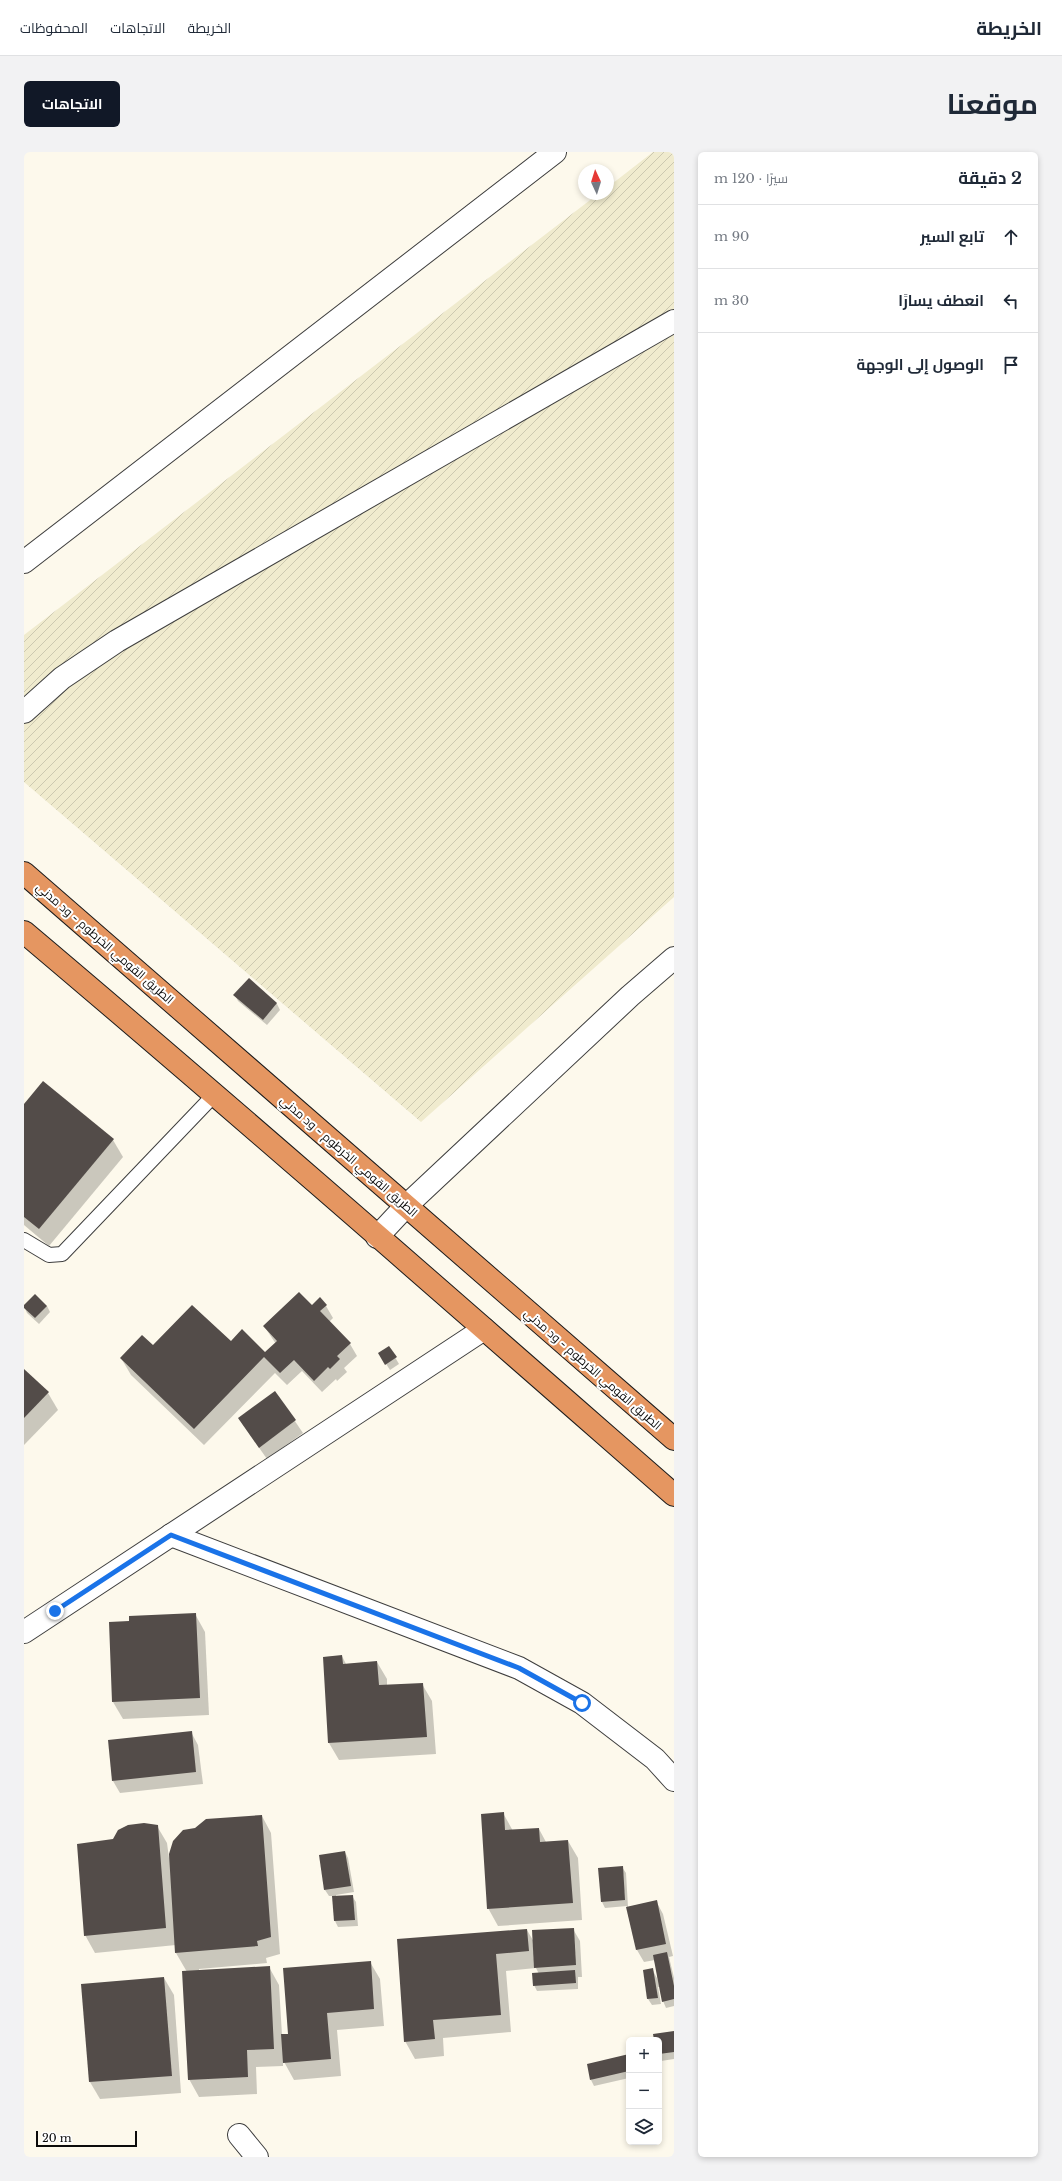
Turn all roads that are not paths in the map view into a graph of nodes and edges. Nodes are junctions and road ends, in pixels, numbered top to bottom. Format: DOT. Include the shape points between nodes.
graph roads {
  1 [pos="555,152"];
  2 [pos="674,322"];
  3 [pos="24,562"];
  4 [pos="24,712"];
  5 [pos="24,873"];
  6 [pos="24,932"];
  7 [pos="674,958"];
  8 [pos="216,1094"];
  9 [pos="406,1206"];
  10 [pos="377,1237"];
  11 [pos="24,1240"];
  12 [pos="484,1330"];
  13 [pos="674,1439"];
  14 [pos="674,1495"];
  15 [pos="171,1535"];
  16 [pos="24,1632"];
  17 [pos="674,1780"];
  18 [pos="239,2135"];
  19 [pos="258,2157"];
  1 -- 3 [label="street"];
  2 -- 4 [label="street" via="116,641 62,678"];
  5 -- 9 [label="highway, الطريق القومي الخرطوم - ود مدني"];
  6 -- 8 [label="highway"];
  7 -- 9 [label="street"];
  8 -- 10 [label="highway"];
  8 -- 11 [label="lane" via="62,1254 49,1255"];
  9 -- 10 [label="street"];
  9 -- 13 [label="highway, الطريق القومي الخرطوم - ود مدني"];
  10 -- 12 [label="highway"];
  12 -- 14 [label="highway"];
  12 -- 15 [label="street"];
  15 -- 16 [label="street"];
  15 -- 17 [label="street" via="519,1668 582,1703 655,1759"];
  18 -- 19 [label="street"];
}
